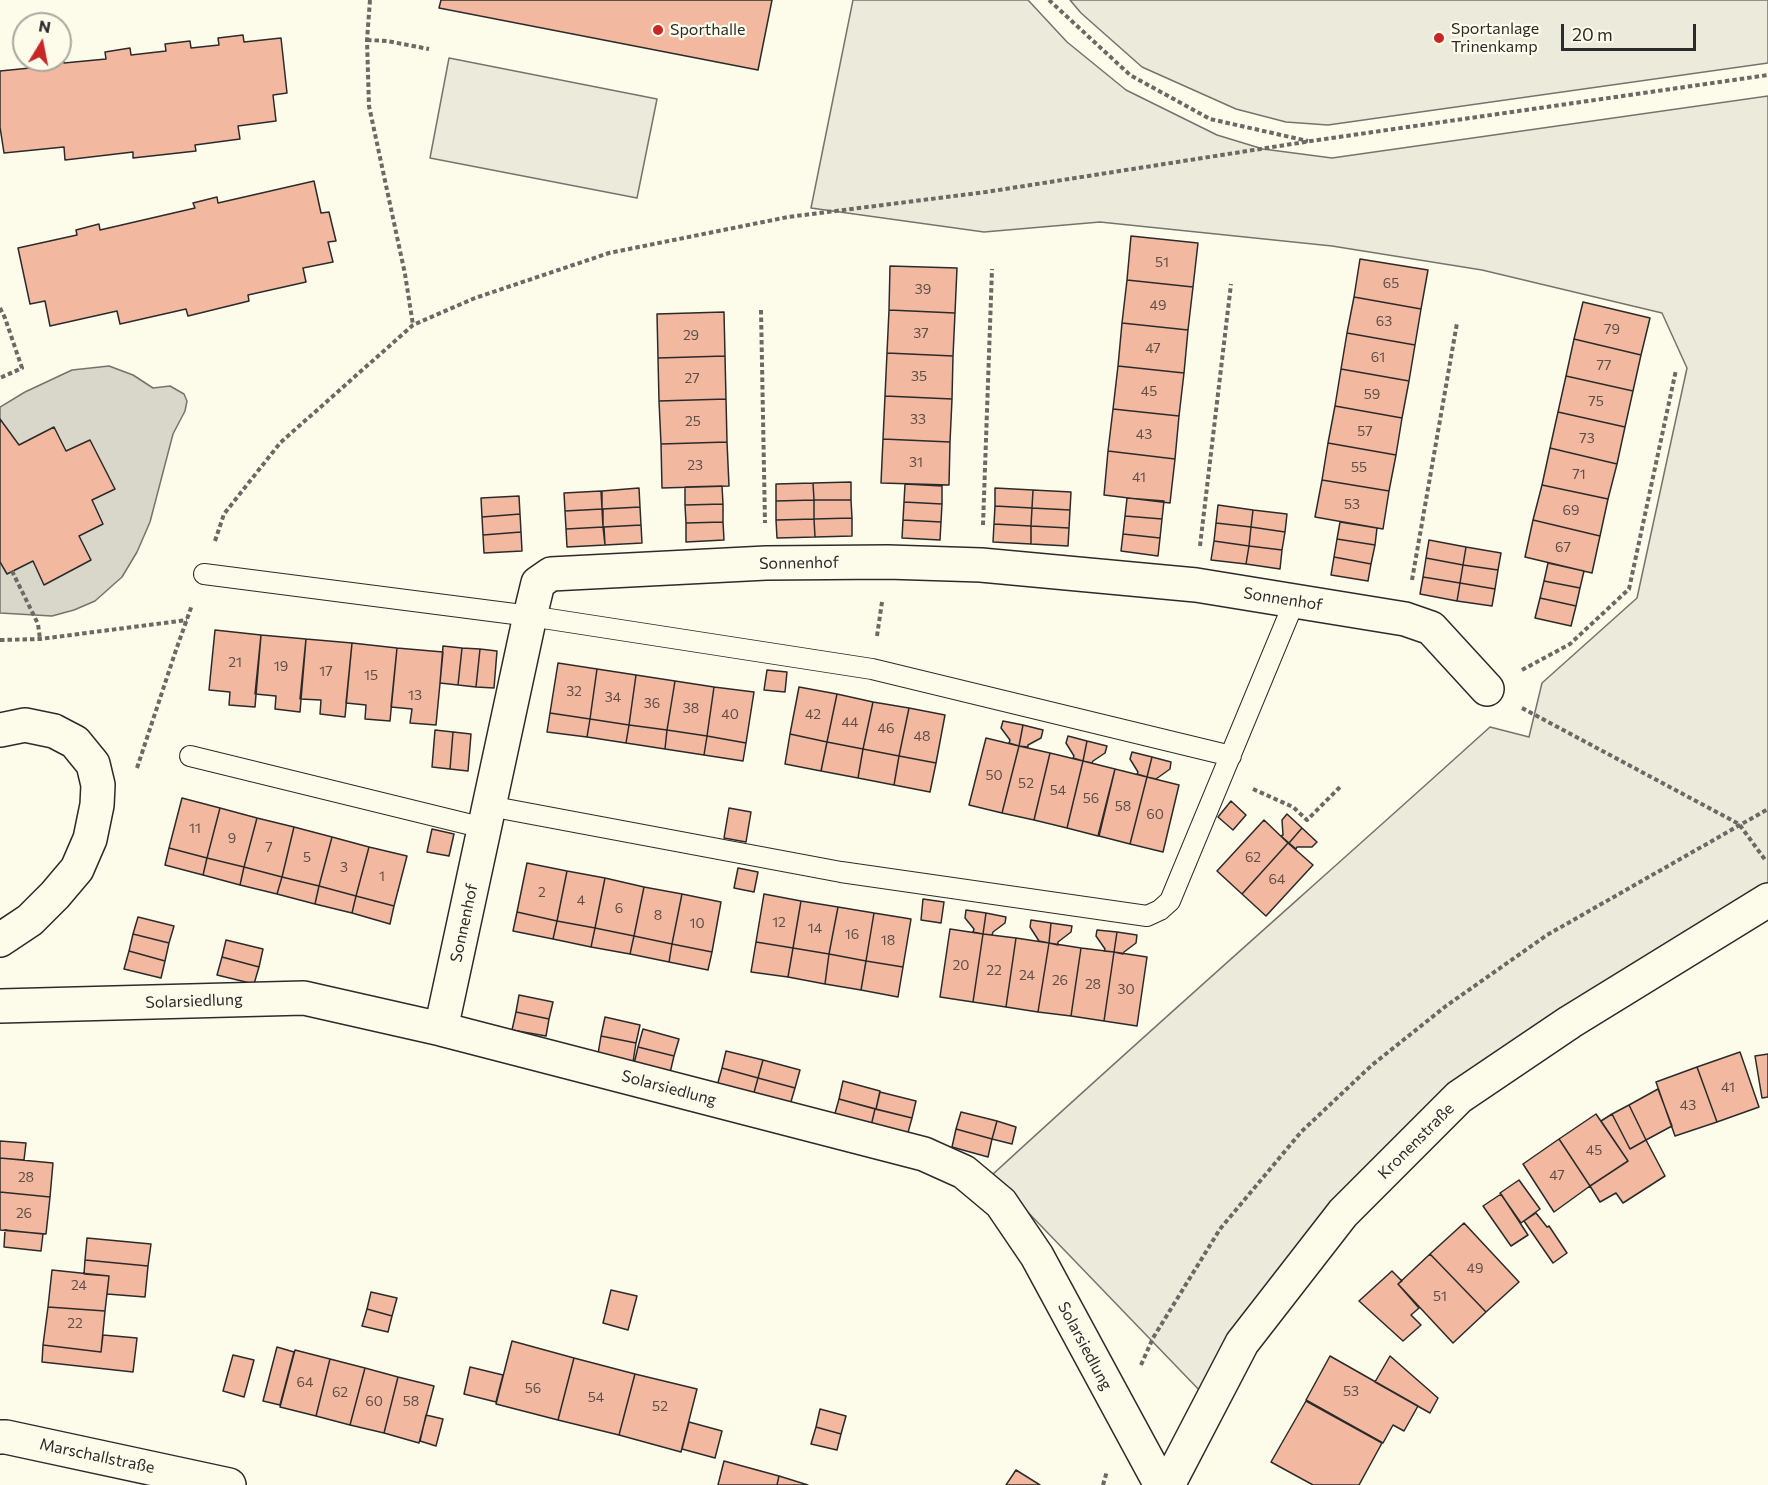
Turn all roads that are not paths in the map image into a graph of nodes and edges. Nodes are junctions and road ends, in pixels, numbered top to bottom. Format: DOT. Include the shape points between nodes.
graph roads {
  1 [pos="204,574"];
  2 [pos="1294,600"];
  3 [pos="530,616"];
  4 [pos="1487,689"];
  5 [pos="0,729"];
  6 [pos="190,756"];
  7 [pos="1231,756"];
  8 [pos="487,817"];
  9 [pos="1768,900"];
  10 [pos="0,940"];
  11 [pos="0,1006"];
  12 [pos="441,1029"];
  13 [pos="0,1437"];
  14 [pos="229,1485"];
  15 [pos="1161,1485"];
  16 [pos="1168,1485"];
  1 -- 3 [label="lane"];
  2 -- 3 [label="street, Sonnenhof" via="1196,585 981,565 766,563 551,574 538,583"];
  2 -- 4 [label="street, Sonnenhof" via="1405,619 1431,628"];
  2 -- 7 [label="lane"];
  3 -- 7 [label="lane" via="872,669"];
  3 -- 8 [label="street, Sonnenhof"];
  5 -- 10 [label="street" via="25,725 54,731 75,742 93,764 99,785 90,839 77,869 30,920"];
  6 -- 8 [label="lane"];
  7 -- 8 [label="lane" via="1170,901 1147,916"];
  8 -- 12 [label="street, Sonnenhof"];
  9 -- 16 [label="street, Kronenstraße" via="1570,1022 1460,1097 1342,1213 1242,1343"];
  11 -- 12 [label="street, Solarsiedlung" via="304,998"];
  12 -- 15 [label="street, Solarsiedlung" via="924,1154 964,1172 1001,1203 1037,1256"];
  13 -- 14 [label="street, Marschallstraße"];
}
